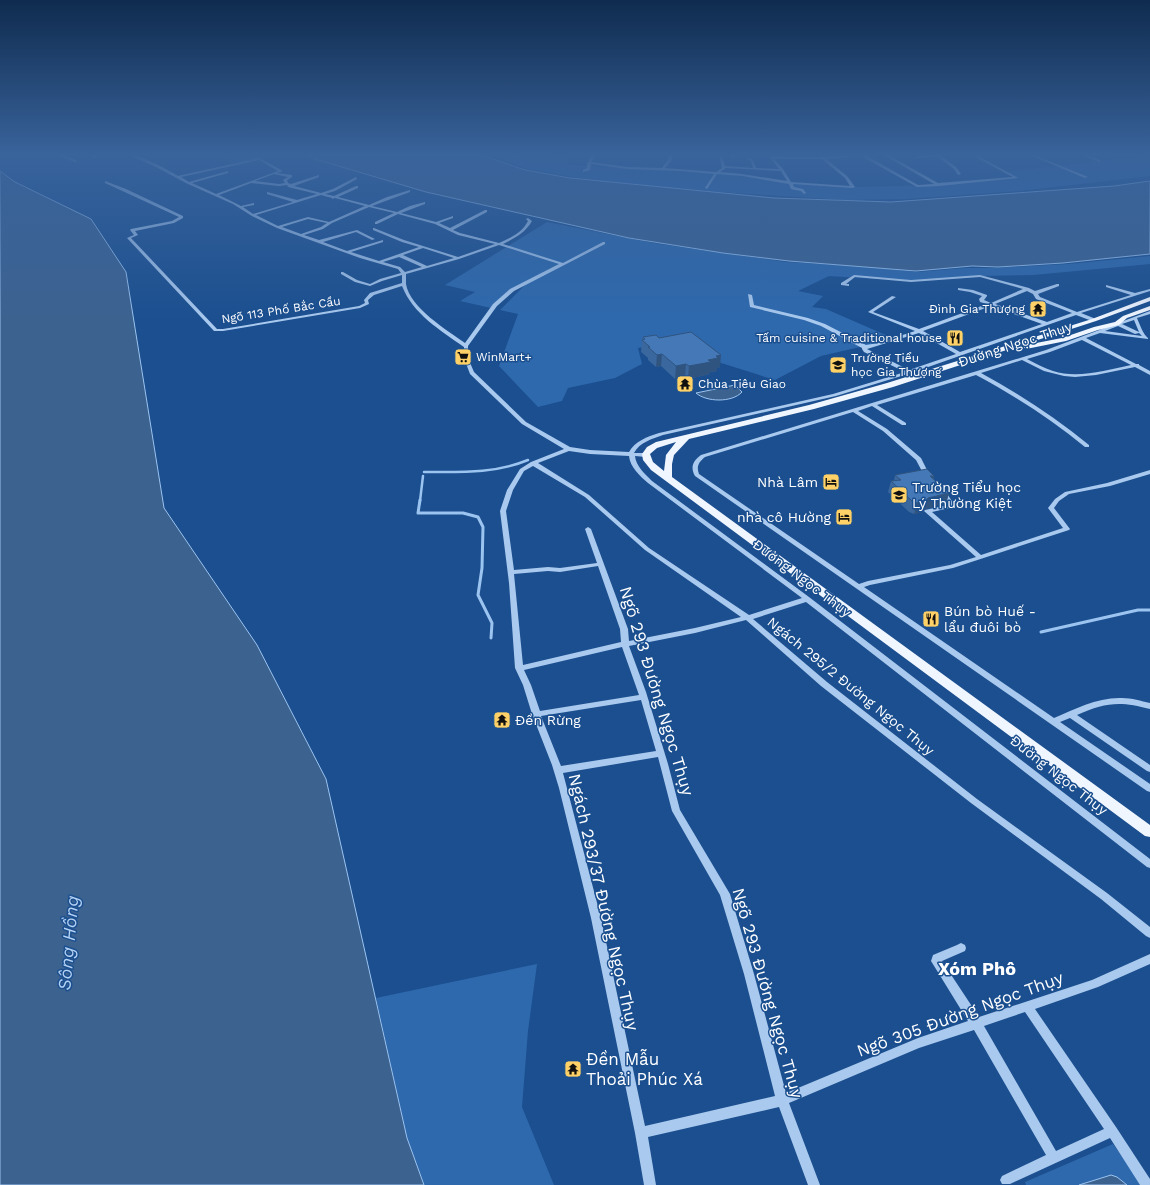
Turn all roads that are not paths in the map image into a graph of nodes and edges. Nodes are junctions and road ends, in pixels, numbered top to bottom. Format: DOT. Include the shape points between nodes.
graph roads {
  1 [pos="165,210"];
  2 [pos="246,210"];
  3 [pos="270,210"];
  4 [pos="358,210"];
  5 [pos="384,210"];
  6 [pos="406,210"];
  7 [pos="486,211"];
  8 [pos="397,214"];
  9 [pos="254,215"];
  10 [pos="452,217"];
  11 [pos="528,219"];
  12 [pos="330,223"];
  13 [pos="376,223"];
  14 [pos="436,223"];
  15 [pos="278,227"];
  16 [pos="374,229"];
  17 [pos="449,230"];
  18 [pos="301,235"];
  19 [pos="373,239"];
  20 [pos="382,241"];
  21 [pos="318,242"];
  22 [pos="604,243"];
  23 [pos="500,244"];
  24 [pos="424,247"];
  25 [pos="347,252"];
  26 [pos="399,255"];
  27 [pos="458,258"];
  28 [pos="379,262"];
  29 [pos="562,264"];
  30 [pos="426,267"];
  31 [pos="342,273"];
  32 [pos="404,273"];
  33 [pos="403,284"];
  34 [pos="847,285"];
  35 [pos="1057,285"];
  36 [pos="1108,286"];
  37 [pos="960,289"];
  38 [pos="1027,289"];
  39 [pos="1150,290"];
  40 [pos="1035,292"];
  41 [pos="750,295"];
  42 [pos="1136,295"];
  43 [pos="894,297"];
  44 [pos="1150,299"];
  45 [pos="992,304"];
  46 [pos="1150,308"];
  47 [pos="1150,312"];
  48 [pos="1077,313"];
  49 [pos="1135,318"];
  50 [pos="1094,320"];
  51 [pos="1048,324"];
  52 [pos="1117,324"];
  53 [pos="919,331"];
  54 [pos="1101,332"];
  55 [pos="1083,338"];
  56 [pos="1148,339"];
  57 [pos="466,346"];
  58 [pos="865,347"];
  59 [pos="1004,349"];
  60 [pos="959,354"];
  61 [pos="1023,359"];
  62 [pos="1137,365"];
  63 [pos="909,372"];
  64 [pos="976,373"];
  65 [pos="1150,373"];
  66 [pos="873,405"];
  67 [pos="855,411"];
  68 [pos="904,424"];
  69 [pos="687,436"];
  70 [pos="1087,446"];
  71 [pos="568,449"];
  72 [pos="631,454"];
  73 [pos="646,455"];
  74 [pos="533,463"];
  75 [pos="1150,472"];
  76 [pos="668,478"];
  77 [pos="588,529"];
  78 [pos="980,557"];
  79 [pos="601,564"];
  80 [pos="510,572"];
  81 [pos="859,587"];
  82 [pos="806,599"];
  83 [pos="748,618"];
  84 [pos="625,644"];
  85 [pos="518,668"];
  86 [pos="643,698"];
  87 [pos="1150,706"];
  88 [pos="536,714"];
  89 [pos="1070,714"];
  90 [pos="1052,722"];
  91 [pos="660,753"];
  92 [pos="558,770"];
  93 [pos="1150,770"];
  94 [pos="1150,789"];
  95 [pos="1150,832"];
  96 [pos="1150,864"];
  97 [pos="1150,933"];
  98 [pos="961,948"];
  99 [pos="1150,959"];
  100 [pos="1027,1006"];
  101 [pos="976,1023"];
  102 [pos="782,1100"];
  103 [pos="1112,1130"];
  104 [pos="641,1133"];
  105 [pos="1054,1158"];
  106 [pos="1006,1180"];
  107 [pos="650,1185"];
  108 [pos="814,1185"];
  109 [pos="1147,1185"];
  1 -- 33 [label="street, Ngõ 113 Phố Bắc Cầu" via="182,217 174,222 132,230 136,235 129,238 216,330 365,306 366,300 372,294"];
  2 -- 9 [label="street"];
  3 -- 9 [label="street"];
  4 -- 12 [label="street"];
  5 -- 8 [label="street"];
  6 -- 8 [label="street"];
  7 -- 17 [label="street"];
  8 -- 13 [label="street"];
  8 -- 14 [label="street"];
  9 -- 15 [label="street"];
  10 -- 14 [label="street"];
  11 -- 23 [label="street" via="530,221 519,234"];
  12 -- 15 [label="street" via="308,218"];
  12 -- 18 [label="street"];
  14 -- 17 [label="street"];
  15 -- 18 [label="street"];
  16 -- 24 [label="street"];
  17 -- 23 [label="street" via="474,239"];
  18 -- 21 [label="street"];
  19 -- 21 [label="street" via="356,231"];
  20 -- 25 [label="street"];
  21 -- 25 [label="street"];
  22 -- 29 [label="street"];
  23 -- 27 [label="street"];
  23 -- 29 [label="street"];
  24 -- 26 [label="street"];
  24 -- 27 [label="street"];
  25 -- 28 [label="street"];
  26 -- 28 [label="street"];
  26 -- 30 [label="street"];
  27 -- 30 [label="street"];
  28 -- 32 [label="street" via="399,268"];
  29 -- 57 [label="street" via="512,290 495,305"];
  30 -- 32 [label="street"];
  31 -- 32 [label="street" via="370,285"];
  32 -- 33 [label="street"];
  33 -- 57 [label="street" via="409,298 424,316"];
  34 -- 38 [label="street" via="843,284 854,276 911,281 980,276"];
  35 -- 40 [label="street"];
  36 -- 42 [label="street"];
  37 -- 45 [label="street" via="985,296 982,301"];
  38 -- 40 [label="street"];
  38 -- 45 [label="street"];
  39 -- 42 [label="street, Đường Ngọc Thụy"];
  40 -- 48 [label="street" via="1038,298"];
  41 -- 58 [label="street" via="752,306 823,325"];
  42 -- 48 [label="street, Đường Ngọc Thụy"];
  43 -- 53 [label="street" via="870,312"];
  44 -- 50 [label="main road, Đường Ngọc Thụy"];
  45 -- 51 [label="street"];
  45 -- 53 [label="street"];
  46 -- 52 [label="main road" via="1125,317"];
  47 -- 49 [label="street, Đường Ngọc Thụy"];
  48 -- 50 [label="street"];
  48 -- 51 [label="street, Đường Ngọc Thụy"];
  49 -- 52 [label="street, Đường Ngọc Thụy"];
  49 -- 56 [label="street" via="1141,332"];
  50 -- 59 [label="main road, Đường Ngọc Thụy"];
  51 -- 60 [label="street, Đường Ngọc Thụy"];
  52 -- 54 [label="street, Đường Ngọc Thụy"];
  52 -- 56 [label="street"];
  52 -- 59 [label="main road" via="1096,328 1064,340"];
  53 -- 58 [label="street"];
  53 -- 60 [label="street"];
  54 -- 55 [label="street, Đường Ngọc Thụy"];
  54 -- 56 [label="street"];
  55 -- 61 [label="street, Đường Ngọc Thụy"];
  55 -- 62 [label="street"];
  57 -- 71 [label="street" via="469,367 480,382 524,423"];
  58 -- 63 [label="street" via="866,351"];
  59 -- 69 [label="main road, Đường Ngọc Thụy" via="851,396"];
  60 -- 63 [label="street, Đường Ngọc Thụy"];
  61 -- 62 [label="street" via="1056,373 1075,376"];
  61 -- 64 [label="street, Đường Ngọc Thụy"];
  62 -- 65 [label="street"];
  63 -- 72 [label="street, Đường Ngọc Thụy" via="827,397 667,433 641,442"];
  64 -- 66 [label="street, Đường Ngọc Thụy"];
  64 -- 70 [label="street" via="1044,412"];
  66 -- 67 [label="street, Đường Ngọc Thụy"];
  66 -- 68 [label="street"];
  67 -- 78 [label="street" via="885,430 919,459 925,475 945,493 952,506 927,511"];
  67 -- 81 [label="street, Đường Ngọc Thụy" via="703,456 696,462 694,470 703,479"];
  69 -- 73 [label="main road, Đường Ngọc Thụy" via="653,446"];
  69 -- 76 [label="main road" via="668,457"];
  71 -- 72 [label="street"];
  71 -- 74 [label="street, Ngách 293/37 Đường Ngọc Thụy"];
  72 -- 73 [label="street"];
  72 -- 82 [label="street, Đường Ngọc Thụy" via="632,463 650,482"];
  73 -- 76 [label="main road, Đường Ngọc Thụy" via="649,463"];
  74 -- 80 [label="street, Ngách 293/37 Đường Ngọc Thụy" via="522,470 516,479 503,511"];
  74 -- 83 [label="street, Ngách 295/2 Đường Ngọc Thụy" via="587,496 646,549"];
  75 -- 78 [label="street" via="1108,485 1067,493 1051,508 1067,529"];
  76 -- 95 [label="main road, Đường Ngọc Thụy"];
  77 -- 79 [label="street, Ngõ 293 Đường Ngọc Thụy"];
  78 -- 81 [label="street" via="951,567"];
  79 -- 80 [label="street" via="560,570"];
  79 -- 84 [label="street, Ngõ 293 Đường Ngọc Thụy" via="624,629"];
  80 -- 85 [label="street, Ngách 293/37 Đường Ngọc Thụy"];
  81 -- 90 [label="street, Đường Ngọc Thụy"];
  82 -- 83 [label="street"];
  82 -- 96 [label="street, Đường Ngọc Thụy"];
  83 -- 84 [label="street" via="701,630"];
  83 -- 97 [label="street, Ngách 295/2 Đường Ngọc Thụy" via="830,689"];
  84 -- 85 [label="street"];
  84 -- 86 [label="street, Ngõ 293 Đường Ngọc Thụy"];
  85 -- 88 [label="street, Ngách 293/37 Đường Ngọc Thụy" via="527,685"];
  86 -- 88 [label="street"];
  86 -- 91 [label="street, Ngõ 293 Đường Ngọc Thụy"];
  87 -- 89 [label="street" via="1129,700 1111,700"];
  88 -- 92 [label="street, Ngách 293/37 Đường Ngọc Thụy"];
  89 -- 90 [label="street"];
  89 -- 93 [label="street"];
  90 -- 94 [label="street, Đường Ngọc Thụy"];
  91 -- 92 [label="street"];
  91 -- 102 [label="street, Ngõ 293 Đường Ngọc Thụy" via="676,811 725,894"];
  92 -- 104 [label="street, Ngách 293/37 Đường Ngọc Thụy" via="596,918"];
  98 -- 101 [label="street" via="937,958 936,961"];
  99 -- 100 [label="street, Ngõ 305 Đường Ngọc Thụy" via="1094,984"];
  100 -- 101 [label="street, Ngõ 305 Đường Ngọc Thụy"];
  100 -- 103 [label="street"];
  101 -- 102 [label="street, Ngõ 305 Đường Ngọc Thụy" via="918,1043"];
  101 -- 105 [label="street"];
  102 -- 104 [label="street, Ngõ 305 Đường Ngọc Thụy"];
  102 -- 108 [label="street, Ngõ 293 Đường Ngọc Thụy"];
  103 -- 105 [label="street"];
  103 -- 109 [label="street"];
  104 -- 107 [label="street, Ngách 293/37 Đường Ngọc Thụy"];
  105 -- 106 [label="street"];
}
